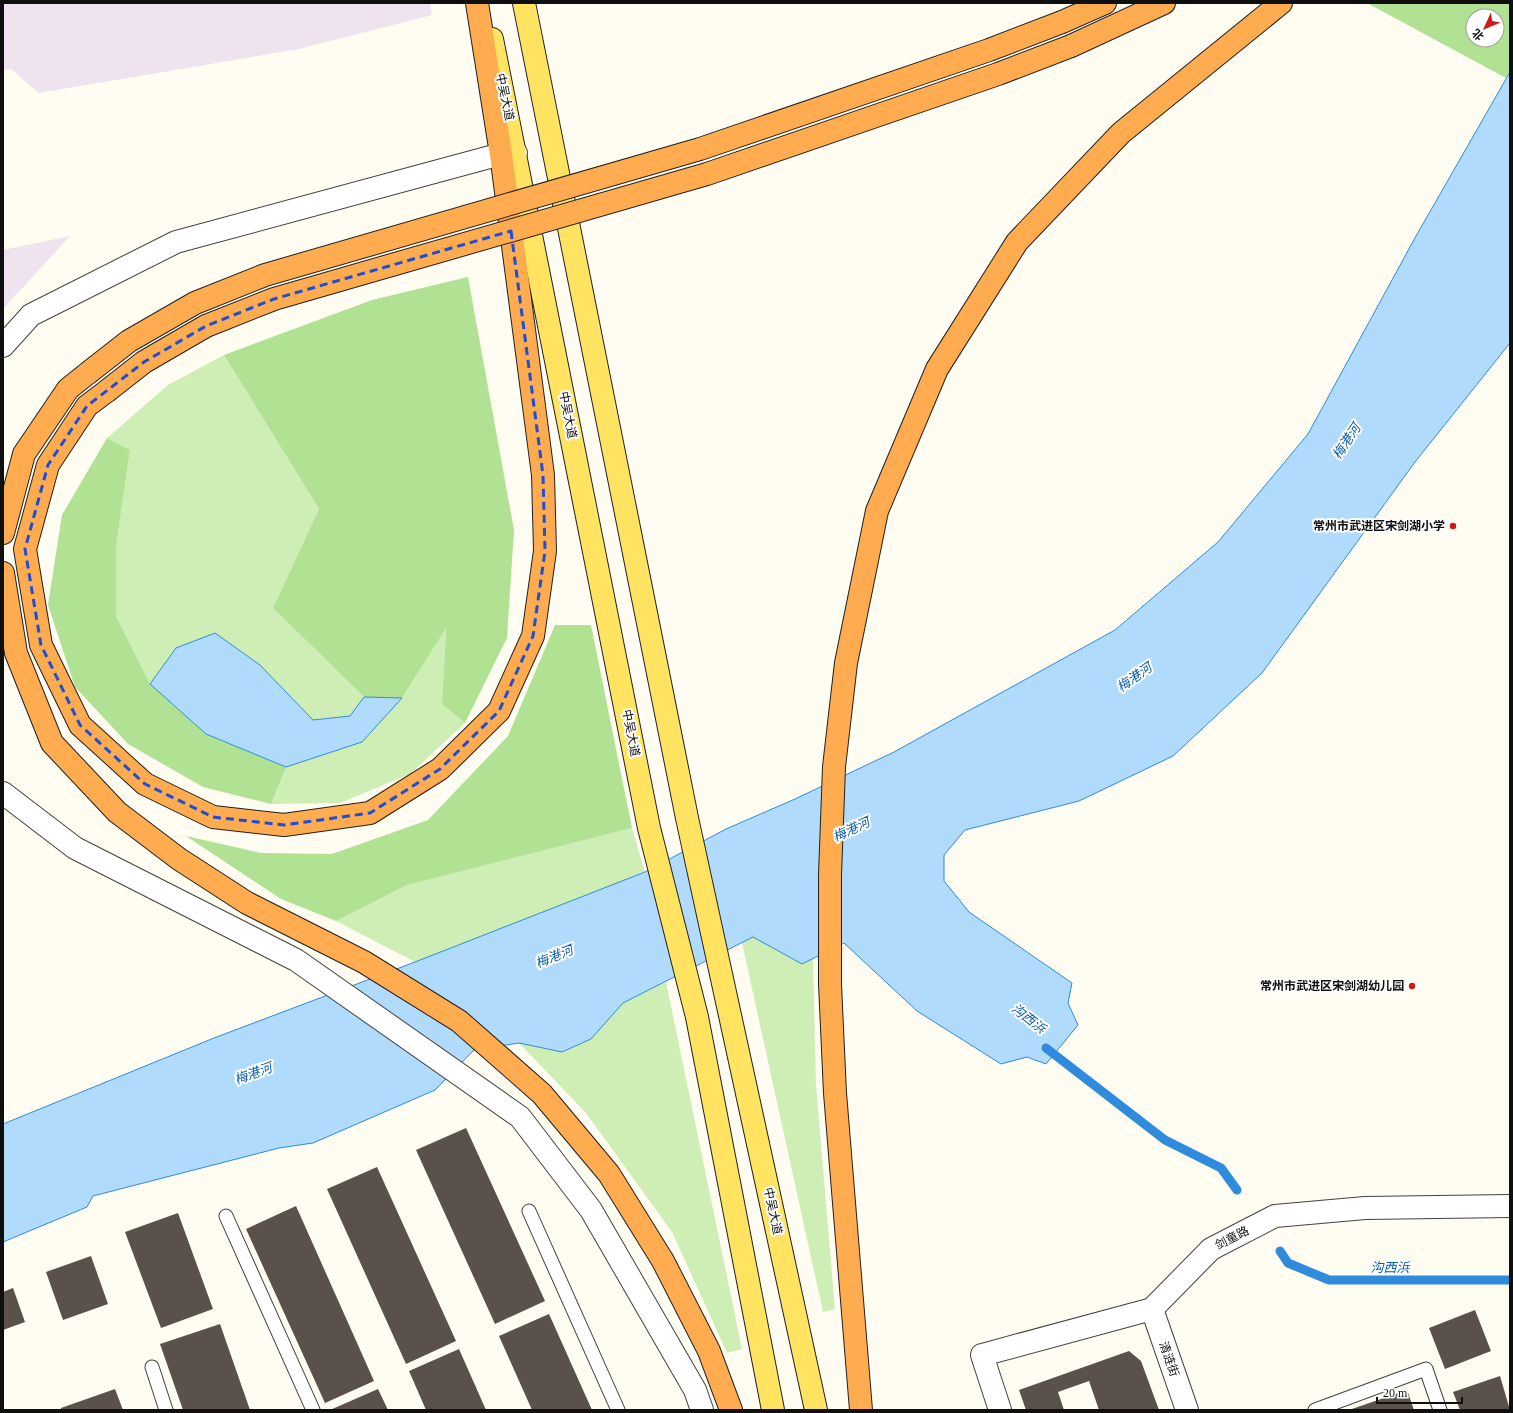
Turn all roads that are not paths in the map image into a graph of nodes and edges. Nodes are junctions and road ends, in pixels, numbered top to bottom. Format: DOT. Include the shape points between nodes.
graph roads {
  1 [pos="477,3"];
  2 [pos="484,3"];
  3 [pos="524,3"];
  4 [pos="1105,3"];
  5 [pos="1164,3"];
  6 [pos="1282,3"];
  7 [pos="509,154"];
  8 [pos="3,346"];
  9 [pos="3,533"];
  10 [pos="3,573"];
  11 [pos="3,792"];
  12 [pos="1510,1206"];
  13 [pos="530,1211"];
  14 [pos="226,1216"];
  15 [pos="1152,1309"];
  16 [pos="152,1367"];
  17 [pos="1332,1407"];
  18 [pos="166,1410"];
  19 [pos="313,1410"];
  20 [pos="618,1410"];
  21 [pos="702,1410"];
  22 [pos="731,1410"];
  23 [pos="773,1410"];
  24 [pos="816,1410"];
  25 [pos="861,1410"];
  26 [pos="1000,1410"];
  27 [pos="1187,1410"];
  28 [pos="1315,1410"];
  29 [pos="1440,1410"];
  1 -- 7 [label="highway"];
  2 -- 7 [label="main road, 中吴大道"];
  3 -- 24 [label="main road, 中吴大道" via="687,818"];
  4 -- 9 [label="highway, bridge" via="989,50 700,150 264,275 195,304 129,341 68,389 24,454"];
  5 -- 7 [label="highway, bridge" via="1072,46 998,74 707,174 274,299 206,326 144,362 107,390 87,406 48,465 25,549 41,645 80,725 145,784 213,817 284,826 370,813 440,769 499,710 533,636 545,551 543,474"];
  6 -- 25 [label="highway" via="1121,133 1017,242 937,369 877,511 846,663 834,767 830,875 830,984 835,1093"];
  7 -- 8 [label="street" via="176,242 31,315"];
  7 -- 23 [label="main road, 中吴大道" via="649,828 697,1018"];
  10 -- 22 [label="highway" via="16,653 52,743 117,812 179,860 247,903 364,962 459,1021 542,1094 609,1174 663,1261 709,1351"];
  11 -- 21 [label="street" via="75,848 296,960 520,1117 591,1210 696,1390"];
  12 -- 15 [label="street, 剑童路" via="1365,1208 1275,1216 1211,1249"];
  13 -- 20 [label="lane"];
  14 -- 19 [label="lane"];
  15 -- 26 [label="street" via="982,1355"];
  15 -- 27 [label="street, 清涟街"];
  16 -- 18 [label="lane"];
  17 -- 28 [label="lane"];
  17 -- 29 [label="lane" via="1426,1368"];
}
